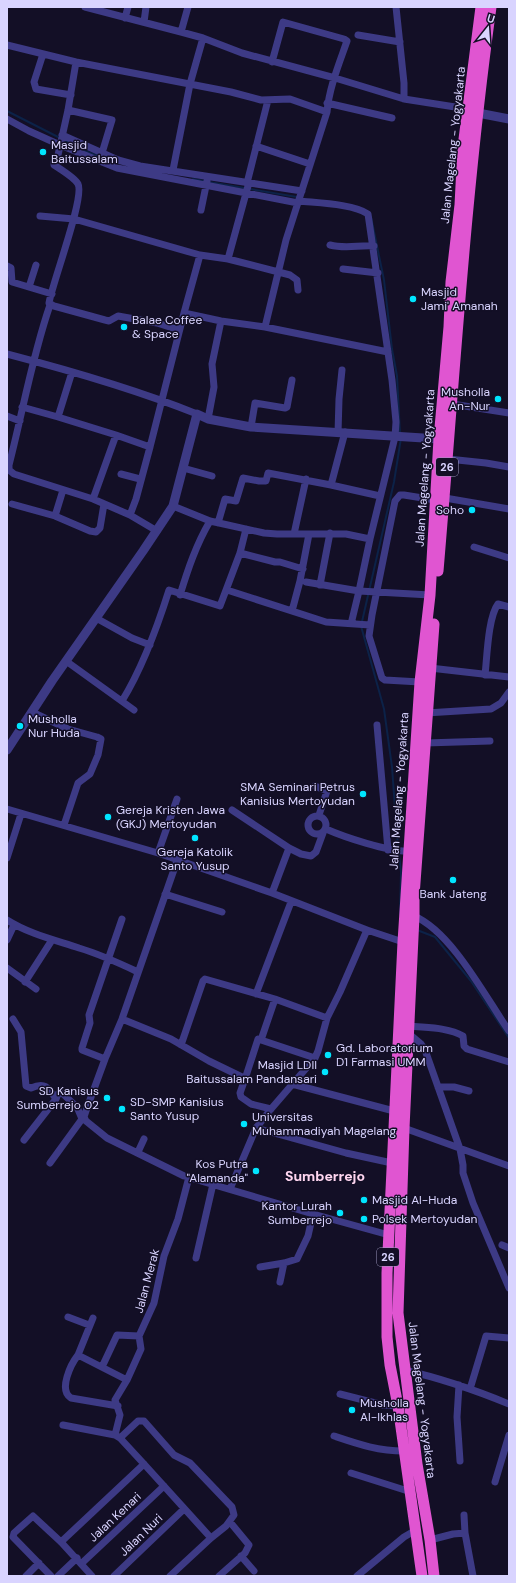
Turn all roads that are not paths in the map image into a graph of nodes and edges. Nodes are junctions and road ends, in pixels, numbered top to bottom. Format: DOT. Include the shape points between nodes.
graph roads {
  1 [pos="85,7"];
  2 [pos="128,7"];
  3 [pos="146,7"];
  4 [pos="188,7"];
  5 [pos="396,7"];
  6 [pos="481,7"];
  7 [pos="491,7"];
  8 [pos="125,18"];
  9 [pos="144,22"];
  10 [pos="181,32"];
  11 [pos="358,35"];
  12 [pos="203,38"];
  13 [pos="400,42"];
  14 [pos="7,44"];
  15 [pos="43,54"];
  16 [pos="76,62"];
  17 [pos="272,62"];
  18 [pos="335,78"];
  19 [pos="190,84"];
  20 [pos="71,95"];
  21 [pos="404,99"];
  22 [pos="268,100"];
  23 [pos="328,103"];
  24 [pos="68,110"];
  25 [pos="473,111"];
  26 [pos="326,112"];
  27 [pos="392,118"];
  28 [pos="509,118"];
  29 [pos="7,119"];
  30 [pos="61,140"];
  31 [pos="256,146"];
  32 [pos="102,153"];
  33 [pos="310,164"];
  34 [pos="173,170"];
  35 [pos="207,181"];
  36 [pos="247,188"];
  37 [pos="300,198"];
  38 [pos="201,210"];
  39 [pos="40,216"];
  40 [pos="74,219"];
  41 [pos="330,245"];
  42 [pos="372,246"];
  43 [pos="200,255"];
  44 [pos="228,259"];
  45 [pos="36,265"];
  46 [pos="7,266"];
  47 [pos="343,269"];
  48 [pos="277,271"];
  49 [pos="378,273"];
  50 [pos="29,287"];
  51 [pos="298,290"];
  52 [pos="52,294"];
  53 [pos="50,305"];
  54 [pos="184,313"];
  55 [pos="221,321"];
  56 [pos="264,327"];
  57 [pos="179,330"];
  58 [pos="387,352"];
  59 [pos="7,354"];
  60 [pos="33,361"];
  61 [pos="342,370"];
  62 [pos="72,372"];
  63 [pos="292,380"];
  64 [pos="162,400"];
  65 [pos="452,404"];
  66 [pos="22,407"];
  67 [pos="509,413"];
  68 [pos="197,414"];
  69 [pos="7,416"];
  70 [pos="58,417"];
  71 [pos="208,419"];
  72 [pos="20,421"];
  73 [pos="251,427"];
  74 [pos="341,432"];
  75 [pos="116,436"];
  76 [pos="400,438"];
  77 [pos="439,440"];
  78 [pos="150,447"];
  79 [pos="448,459"];
  80 [pos="509,467"];
  81 [pos="183,468"];
  82 [pos="121,474"];
  83 [pos="212,476"];
  84 [pos="140,479"];
  85 [pos="306,479"];
  86 [pos="331,485"];
  87 [pos="62,490"];
  88 [pos="380,496"];
  89 [pos="93,499"];
  90 [pos="440,499"];
  91 [pos="12,504"];
  92 [pos="104,504"];
  93 [pos="173,506"];
  94 [pos="509,509"];
  95 [pos="130,515"];
  96 [pos="55,516"];
  97 [pos="210,521"];
  98 [pos="218,523"];
  99 [pos="246,529"];
  100 [pos="157,531"];
  101 [pos="330,533"];
  102 [pos="294,534"];
  103 [pos="309,534"];
  104 [pos="370,539"];
  105 [pos="474,547"];
  106 [pos="240,553"];
  107 [pos="509,558"];
  108 [pos="303,569"];
  109 [pos="306,582"];
  110 [pos="320,585"];
  111 [pos="227,590"];
  112 [pos="368,592"];
  113 [pos="180,595"];
  114 [pos="430,595"];
  115 [pos="509,607"];
  116 [pos="292,612"];
  117 [pos="96,618"];
  118 [pos="352,624"];
  119 [pos="370,625"];
  120 [pos="150,645"];
  121 [pos="66,661"];
  122 [pos="430,668"];
  123 [pos="484,675"];
  124 [pos="509,677"];
  125 [pos="420,682"];
  126 [pos="509,692"];
  127 [pos="122,701"];
  128 [pos="134,710"];
  129 [pos="32,712"];
  130 [pos="426,713"];
  131 [pos="377,725"];
  132 [pos="490,741"];
  133 [pos="425,743"];
  134 [pos="7,750"];
  135 [pos="315,786"];
  136 [pos="177,799"];
  137 [pos="7,809"];
  138 [pos="232,810"];
  139 [pos="22,814"];
  140 [pos="319,815"];
  141 [pos="64,825"];
  142 [pos="414,830"];
  143 [pos="325,831"];
  144 [pos="289,848"];
  145 [pos="391,850"];
  146 [pos="406,851"];
  147 [pos="158,854"];
  148 [pos="7,858"];
  149 [pos="177,861"];
  150 [pos="272,893"];
  151 [pos="165,894"];
  152 [pos="291,902"];
  153 [pos="222,912"];
  154 [pos="409,917"];
  155 [pos="122,919"];
  156 [pos="7,920"];
  157 [pos="14,925"];
  158 [pos="367,930"];
  159 [pos="403,938"];
  160 [pos="7,940"];
  161 [pos="52,940"];
  162 [pos="109,958"];
  163 [pos="7,968"];
  164 [pos="138,972"];
  165 [pos="25,982"];
  166 [pos="36,989"];
  167 [pos="256,994"];
  168 [pos="275,1000"];
  169 [pos="328,1018"];
  170 [pos="13,1019"];
  171 [pos="122,1019"];
  172 [pos="408,1030"];
  173 [pos="509,1031"];
  174 [pos="261,1040"];
  175 [pos="181,1046"];
  176 [pos="315,1058"];
  177 [pos="105,1059"];
  178 [pos="509,1062"];
  179 [pos="245,1079"];
  180 [pos="292,1084"];
  181 [pos="438,1087"];
  182 [pos="469,1091"];
  183 [pos="56,1098"];
  184 [pos="271,1109"];
  185 [pos="394,1111"];
  186 [pos="83,1118"];
  187 [pos="256,1128"];
  188 [pos="404,1128"];
  189 [pos="144,1139"];
  190 [pos="24,1140"];
  191 [pos="460,1149"];
  192 [pos="138,1152"];
  193 [pos="50,1163"];
  194 [pos="392,1163"];
  195 [pos="509,1166"];
  196 [pos="189,1177"];
  197 [pos="213,1184"];
  198 [pos="230,1189"];
  199 [pos="390,1202"];
  200 [pos="401,1205"];
  201 [pos="313,1214"];
  202 [pos="389,1235"];
  203 [pos="196,1258"];
  204 [pos="284,1263"];
  205 [pos="260,1267"];
  206 [pos="280,1282"];
  207 [pos="509,1288"];
  208 [pos="68,1316"];
  209 [pos="93,1318"];
  210 [pos="89,1326"];
  211 [pos="139,1336"];
  212 [pos="509,1338"];
  213 [pos="78,1355"];
  214 [pos="102,1367"];
  215 [pos="404,1370"];
  216 [pos="127,1380"];
  217 [pos="459,1385"];
  218 [pos="470,1389"];
  219 [pos="340,1394"];
  220 [pos="509,1404"];
  221 [pos="118,1406"];
  222 [pos="398,1406"];
  223 [pos="63,1425"];
  224 [pos="509,1435"];
  225 [pos="334,1436"];
  226 [pos="117,1437"];
  227 [pos="404,1451"];
  228 [pos="460,1461"];
  229 [pos="144,1464"];
  230 [pos="350,1473"];
  231 [pos="495,1482"];
  232 [pos="164,1486"];
  233 [pos="411,1492"];
  234 [pos="184,1509"];
  235 [pos="464,1515"];
  236 [pos="230,1522"];
  237 [pos="416,1530"];
  238 [pos="465,1533"];
  239 [pos="211,1538"];
  240 [pos="430,1540"];
  241 [pos="61,1542"];
  242 [pos="241,1556"];
  243 [pos="79,1561"];
  244 [pos="40,1563"];
  245 [pos="254,1571"];
  246 [pos="26,1576"];
  247 [pos="51,1576"];
  248 [pos="58,1576"];
  249 [pos="92,1576"];
  250 [pos="114,1576"];
  251 [pos="170,1576"];
  252 [pos="220,1576"];
  253 [pos="357,1576"];
  254 [pos="422,1576"];
  255 [pos="434,1576"];
  256 [pos="473,1576"];
  1 -- 8 [label="street"];
  2 -- 8 [label="street"];
  3 -- 9 [label="street"];
  4 -- 10 [label="street"];
  5 -- 13 [label="street"];
  6 -- 25 [label="highway, Jalan Magelang - Yogyakarta / 26"];
  7 -- 25 [label="highway, Jalan Magelang - Yogyakarta / 26"];
  8 -- 9 [label="street"];
  9 -- 10 [label="street"];
  10 -- 12 [label="street"];
  11 -- 13 [label="street"];
  12 -- 17 [label="street" via="242,54"];
  12 -- 19 [label="street"];
  13 -- 21 [label="street"];
  14 -- 15 [label="street"];
  15 -- 16 [label="street"];
  15 -- 20 [label="street" via="34,82 36,88"];
  16 -- 19 [label="street"];
  16 -- 20 [label="street"];
  17 -- 18 [label="street"];
  17 -- 18 [label="street" via="283,22 347,41"];
  18 -- 21 [label="street"];
  18 -- 23 [label="street"];
  19 -- 22 [label="street"];
  19 -- 34 [label="street"];
  20 -- 24 [label="street"];
  21 -- 25 [label="street"];
  22 -- 26 [label="street" via="290,99"];
  22 -- 31 [label="street"];
  23 -- 26 [label="street"];
  23 -- 27 [label="street"];
  24 -- 30 [label="street"];
  24 -- 32 [label="street" via="112,120"];
  25 -- 28 [label="street"];
  25 -- 65 [label="highway, Jalan Magelang - Yogyakarta / 26"];
  25 -- 77 [label="highway, Jalan Magelang - Yogyakarta / 26" via="463,147"];
  26 -- 33 [label="street"];
  29 -- 30 [label="street" via="29,131"];
  30 -- 32 [label="street"];
  30 -- 35 [label="street" via="118,168"];
  30 -- 40 [label="street" via="54,165 76,182 79,188"];
  31 -- 33 [label="street"];
  31 -- 36 [label="street"];
  32 -- 34 [label="street" via="140,166"];
  33 -- 37 [label="street"];
  34 -- 35 [label="street"];
  35 -- 36 [label="street"];
  35 -- 38 [label="street"];
  36 -- 37 [label="street"];
  36 -- 37 [label="street"];
  36 -- 44 [label="street"];
  37 -- 42 [label="street" via="365,212 370,218"];
  37 -- 48 [label="street"];
  39 -- 40 [label="street"];
  40 -- 43 [label="street"];
  40 -- 52 [label="street"];
  41 -- 42 [label="street" via="344,248"];
  42 -- 49 [label="street"];
  43 -- 44 [label="street"];
  43 -- 54 [label="street"];
  44 -- 48 [label="street"];
  45 -- 50 [label="street"];
  46 -- 50 [label="street" via="11,268 12,282"];
  47 -- 49 [label="street"];
  48 -- 51 [label="street" via="294,277"];
  48 -- 56 [label="street"];
  49 -- 58 [label="street"];
  50 -- 52 [label="street"];
  52 -- 53 [label="street"];
  53 -- 57 [label="street" via="105,320 118,316"];
  53 -- 60 [label="street"];
  54 -- 55 [label="street"];
  54 -- 57 [label="street"];
  55 -- 56 [label="street"];
  55 -- 71 [label="street" via="212,364 214,388"];
  56 -- 58 [label="street"];
  57 -- 64 [label="street"];
  58 -- 76 [label="street"];
  59 -- 60 [label="street"];
  60 -- 62 [label="street"];
  60 -- 66 [label="street"];
  61 -- 74 [label="street" via="339,399"];
  62 -- 64 [label="street"];
  62 -- 70 [label="street"];
  63 -- 73 [label="street" via="287,407 255,403"];
  64 -- 68 [label="street"];
  64 -- 78 [label="street"];
  65 -- 67 [label="street"];
  65 -- 79 [label="highway, Jalan Magelang - Yogyakarta / 26"];
  66 -- 70 [label="street"];
  66 -- 72 [label="street"];
  68 -- 71 [label="street"];
  68 -- 81 [label="street"];
  69 -- 72 [label="street"];
  70 -- 75 [label="street"];
  71 -- 73 [label="street"];
  72 -- 87 [label="street" via="9,470"];
  73 -- 74 [label="street"];
  74 -- 76 [label="street"];
  74 -- 86 [label="street"];
  75 -- 78 [label="street"];
  75 -- 89 [label="street"];
  76 -- 77 [label="street"];
  76 -- 88 [label="street"];
  77 -- 90 [label="highway, Jalan Magelang - Yogyakarta / 26"];
  78 -- 84 [label="street"];
  79 -- 80 [label="street"];
  79 -- 90 [label="highway, Jalan Magelang - Yogyakarta / 26"];
  81 -- 83 [label="street"];
  81 -- 93 [label="street"];
  82 -- 84 [label="street"];
  84 -- 95 [label="street"];
  85 -- 86 [label="street"];
  85 -- 98 [label="street" via="268,473 266,481 243,478 236,502 225,499"];
  85 -- 102 [label="street"];
  86 -- 88 [label="street"];
  87 -- 89 [label="street"];
  87 -- 96 [label="street"];
  88 -- 104 [label="street"];
  89 -- 92 [label="street"];
  90 -- 94 [label="street"];
  90 -- 112 [label="street" via="404,495 397,498"];
  90 -- 114 [label="highway, Jalan Magelang - Yogyakarta / 26"];
  90 -- 122 [label="highway, Jalan Magelang - Yogyakarta / 26"];
  91 -- 96 [label="street"];
  92 -- 95 [label="street"];
  92 -- 96 [label="street" via="100,528 96,532"];
  93 -- 97 [label="street"];
  93 -- 100 [label="street"];
  95 -- 100 [label="street"];
  97 -- 98 [label="street"];
  97 -- 113 [label="street" via="191,559"];
  98 -- 99 [label="street"];
  99 -- 102 [label="street"];
  99 -- 106 [label="street"];
  100 -- 117 [label="street"];
  101 -- 103 [label="street"];
  101 -- 104 [label="street"];
  101 -- 110 [label="street"];
  102 -- 103 [label="street"];
  103 -- 108 [label="street"];
  104 -- 112 [label="street"];
  105 -- 107 [label="street"];
  106 -- 108 [label="street"];
  106 -- 111 [label="street"];
  108 -- 116 [label="street"];
  109 -- 110 [label="street"];
  110 -- 112 [label="street"];
  111 -- 113 [label="street" via="220,606"];
  111 -- 116 [label="street"];
  112 -- 114 [label="street"];
  112 -- 118 [label="street"];
  112 -- 119 [label="street"];
  113 -- 120 [label="street" via="169,590"];
  114 -- 125 [label="highway, Jalan Magelang - Yogyakarta / 26"];
  115 -- 123 [label="street" via="498,604 495,610"];
  116 -- 118 [label="street" via="326,622"];
  117 -- 120 [label="street"];
  117 -- 121 [label="street"];
  118 -- 119 [label="street"];
  119 -- 125 [label="street" via="369,636 382,678"];
  120 -- 127 [label="street" via="134,682"];
  121 -- 127 [label="street"];
  121 -- 129 [label="street"];
  122 -- 123 [label="street"];
  122 -- 130 [label="highway, Jalan Magelang - Yogyakarta / 26"];
  123 -- 124 [label="street"];
  125 -- 142 [label="highway, Jalan Magelang - Yogyakarta / 26"];
  126 -- 130 [label="street" via="501,703 491,709"];
  127 -- 128 [label="street"];
  129 -- 134 [label="street"];
  129 -- 141 [label="street" via="68,729 101,739 90,774 78,783"];
  130 -- 133 [label="highway, Jalan Magelang - Yogyakarta / 26"];
  131 -- 145 [label="street"];
  132 -- 133 [label="street"];
  133 -- 142 [label="highway, Jalan Magelang - Yogyakarta / 26"];
  135 -- 140 [label="street" via="327,791"];
  136 -- 147 [label="street"];
  137 -- 139 [label="street"];
  138 -- 144 [label="street"];
  139 -- 141 [label="street"];
  139 -- 148 [label="street"];
  140 -- 143 [label="street" via="327,822"];
  140 -- 143 [label="street" via="310,819 308,827 314,834"];
  141 -- 147 [label="street"];
  142 -- 146 [label="highway, Jalan Magelang - Yogyakarta / 26"];
  142 -- 154 [label="highway, Jalan Magelang - Yogyakarta / 26" via="414,896"];
  143 -- 144 [label="street" via="316,852 311,856"];
  143 -- 145 [label="street"];
  144 -- 150 [label="street"];
  145 -- 146 [label="street"];
  146 -- 154 [label="highway, Jalan Magelang - Yogyakarta / 26"];
  147 -- 149 [label="street"];
  149 -- 150 [label="street"];
  149 -- 151 [label="street"];
  150 -- 152 [label="street"];
  151 -- 153 [label="street"];
  151 -- 164 [label="street"];
  152 -- 158 [label="street"];
  152 -- 167 [label="street"];
  154 -- 159 [label="highway, Jalan Magelang - Yogyakarta / 26"];
  154 -- 172 [label="highway, Jalan Magelang - Yogyakarta / 26" via="414,928"];
  154 -- 173 [label="street" via="423,920 432,926 469,969"];
  155 -- 162 [label="street"];
  156 -- 157 [label="street"];
  157 -- 160 [label="street"];
  157 -- 161 [label="street"];
  158 -- 159 [label="street"];
  158 -- 169 [label="street"];
  159 -- 185 [label="highway, Jalan Magelang - Yogyakarta / 26"];
  161 -- 162 [label="street"];
  161 -- 165 [label="street"];
  162 -- 164 [label="street"];
  162 -- 177 [label="street" via="89,1015 90,1023 82,1049"];
  163 -- 165 [label="street"];
  164 -- 171 [label="street"];
  165 -- 166 [label="street"];
  167 -- 168 [label="street"];
  167 -- 175 [label="street" via="206,978"];
  168 -- 169 [label="street"];
  168 -- 174 [label="street"];
  169 -- 176 [label="street"];
  170 -- 183 [label="street" via="21,1032 26,1086 45,1086"];
  171 -- 175 [label="street" via="171,1039"];
  171 -- 177 [label="street"];
  172 -- 178 [label="street" via="449,1031 460,1034 467,1049"];
  172 -- 181 [label="street" via="425,1050"];
  172 -- 188 [label="highway, Jalan Magelang - Yogyakarta / 26"];
  174 -- 176 [label="street"];
  174 -- 179 [label="street" via="258,1039"];
  175 -- 179 [label="street"];
  176 -- 180 [label="street"];
  177 -- 186 [label="street"];
  179 -- 184 [label="street" via="241,1097 251,1104"];
  180 -- 184 [label="street"];
  180 -- 185 [label="street"];
  181 -- 182 [label="street" via="454,1087"];
  181 -- 191 [label="street"];
  183 -- 186 [label="street" via="60,1093 69,1099"];
  183 -- 190 [label="street"];
  184 -- 187 [label="street"];
  185 -- 194 [label="highway, Jalan Magelang - Yogyakarta / 26"];
  186 -- 192 [label="street" via="107,1138"];
  186 -- 193 [label="street"];
  187 -- 194 [label="street"];
  187 -- 198 [label="street"];
  188 -- 191 [label="street"];
  188 -- 200 [label="highway, Jalan Magelang - Yogyakarta / 26"];
  189 -- 192 [label="street"];
  191 -- 195 [label="street"];
  191 -- 207 [label="street" via="463,1173 473,1203"];
  192 -- 196 [label="street"];
  194 -- 199 [label="highway, Jalan Magelang - Yogyakarta / 26"];
  196 -- 197 [label="street"];
  196 -- 211 [label="street, Jalan Merak" via="178,1219 164,1256 154,1303"];
  197 -- 198 [label="street"];
  197 -- 203 [label="street"];
  198 -- 201 [label="street"];
  199 -- 200 [label="highway"];
  199 -- 202 [label="highway, Jalan Magelang - Yogyakarta / 26"];
  200 -- 215 [label="highway, Jalan Magelang - Yogyakarta / 26" via="398,1313"];
  201 -- 202 [label="street"];
  201 -- 204 [label="street" via="308,1236 298,1257"];
  202 -- 222 [label="highway, Jalan Magelang - Yogyakarta / 26" via="387,1337"];
  204 -- 205 [label="street"];
  204 -- 206 [label="street"];
  208 -- 210 [label="street"];
  209 -- 210 [label="street"];
  210 -- 213 [label="street"];
  211 -- 214 [label="street" via="117,1335"];
  211 -- 216 [label="street, Jalan Merak" via="141,1349"];
  212 -- 218 [label="street" via="486,1336"];
  213 -- 214 [label="street"];
  213 -- 221 [label="street" via="66,1381 67,1396"];
  214 -- 216 [label="street"];
  215 -- 217 [label="street"];
  215 -- 240 [label="highway, Jalan Magelang - Yogyakarta / 26"];
  216 -- 221 [label="street, Jalan Merak" via="115,1400"];
  217 -- 218 [label="street"];
  217 -- 228 [label="street" via="457,1417"];
  218 -- 220 [label="street"];
  219 -- 222 [label="street" via="383,1405"];
  221 -- 226 [label="street, Jalan Merak" via="120,1415"];
  222 -- 227 [label="highway, Jalan Magelang - Yogyakarta / 26"];
  223 -- 226 [label="street"];
  224 -- 231 [label="street"];
  225 -- 227 [label="street" via="386,1451"];
  226 -- 229 [label="street"];
  226 -- 236 [label="street" via="138,1421 144,1421 174,1455 190,1463 232,1507 234,1515"];
  227 -- 233 [label="highway, Jalan Magelang - Yogyakarta / 26"];
  229 -- 232 [label="street"];
  229 -- 241 [label="street"];
  230 -- 233 [label="street"];
  232 -- 234 [label="street"];
  232 -- 243 [label="street, Jalan Kenari"];
  233 -- 237 [label="highway, Jalan Magelang - Yogyakarta / 26"];
  234 -- 239 [label="street"];
  234 -- 250 [label="street, Jalan Nuri"];
  235 -- 238 [label="street"];
  236 -- 239 [label="street"];
  236 -- 242 [label="street" via="249,1543"];
  237 -- 253 [label="street"];
  237 -- 254 [label="highway, Jalan Magelang - Yogyakarta / 26"];
  238 -- 240 [label="street"];
  238 -- 256 [label="street"];
  239 -- 251 [label="street"];
  240 -- 255 [label="highway, Jalan Magelang - Yogyakarta / 26"];
  241 -- 243 [label="street"];
  241 -- 244 [label="street" via="34,1516 14,1533 14,1538"];
  242 -- 245 [label="street"];
  242 -- 252 [label="street"];
  243 -- 248 [label="street, Jalan Kenari"];
  243 -- 249 [label="street"];
  244 -- 246 [label="street"];
  244 -- 247 [label="street"];
}
